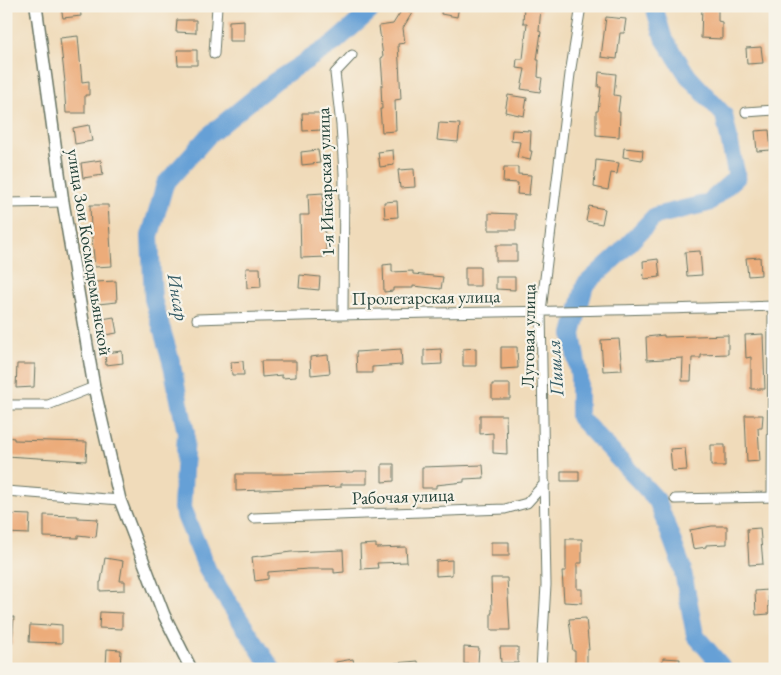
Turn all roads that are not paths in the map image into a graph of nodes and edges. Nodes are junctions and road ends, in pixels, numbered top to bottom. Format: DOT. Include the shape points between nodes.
graph roads {
  1 [pos="36,6"];
  2 [pos="216,6"];
  3 [pos="581,6"];
  4 [pos="214,54"];
  5 [pos="352,55"];
  6 [pos="775,110"];
  7 [pos="746,112"];
  8 [pos="63,202"];
  9 [pos="6,203"];
  10 [pos="774,306"];
  11 [pos="541,311"];
  12 [pos="343,314"];
  13 [pos="197,319"];
  14 [pos="94,387"];
  15 [pos="6,405"];
  16 [pos="545,483"];
  17 [pos="6,491"];
  18 [pos="774,497"];
  19 [pos="675,499"];
  20 [pos="120,500"];
  21 [pos="253,518"];
  22 [pos="191,669"];
  23 [pos="541,669"];
  1 -- 8 [label="street, улица Зои Космодемьянской"];
  2 -- 4 [label="street"];
  3 -- 11 [label="street, Луговая улица"];
  5 -- 12 [label="street, 1-я Инсарская улица" via="335,73 344,174"];
  6 -- 7 [label="street"];
  8 -- 9 [label="street"];
  8 -- 14 [label="street, улица Зои Космодемьянской"];
  10 -- 11 [label="street, Пролетарская улица"];
  10 -- 18 [label="street"];
  11 -- 12 [label="street, Пролетарская улица"];
  11 -- 16 [label="street, Луговая улица"];
  12 -- 13 [label="street, Пролетарская улица"];
  14 -- 15 [label="street" via="48,405"];
  14 -- 20 [label="street, улица Зои Космодемьянской"];
  16 -- 21 [label="street, Рабочая улица" via="527,503 505,509"];
  16 -- 23 [label="street, Луговая улица" via="546,585"];
  17 -- 20 [label="street"];
  18 -- 19 [label="street"];
  20 -- 22 [label="street, улица Зои Космодемьянской" via="164,614"];
}
